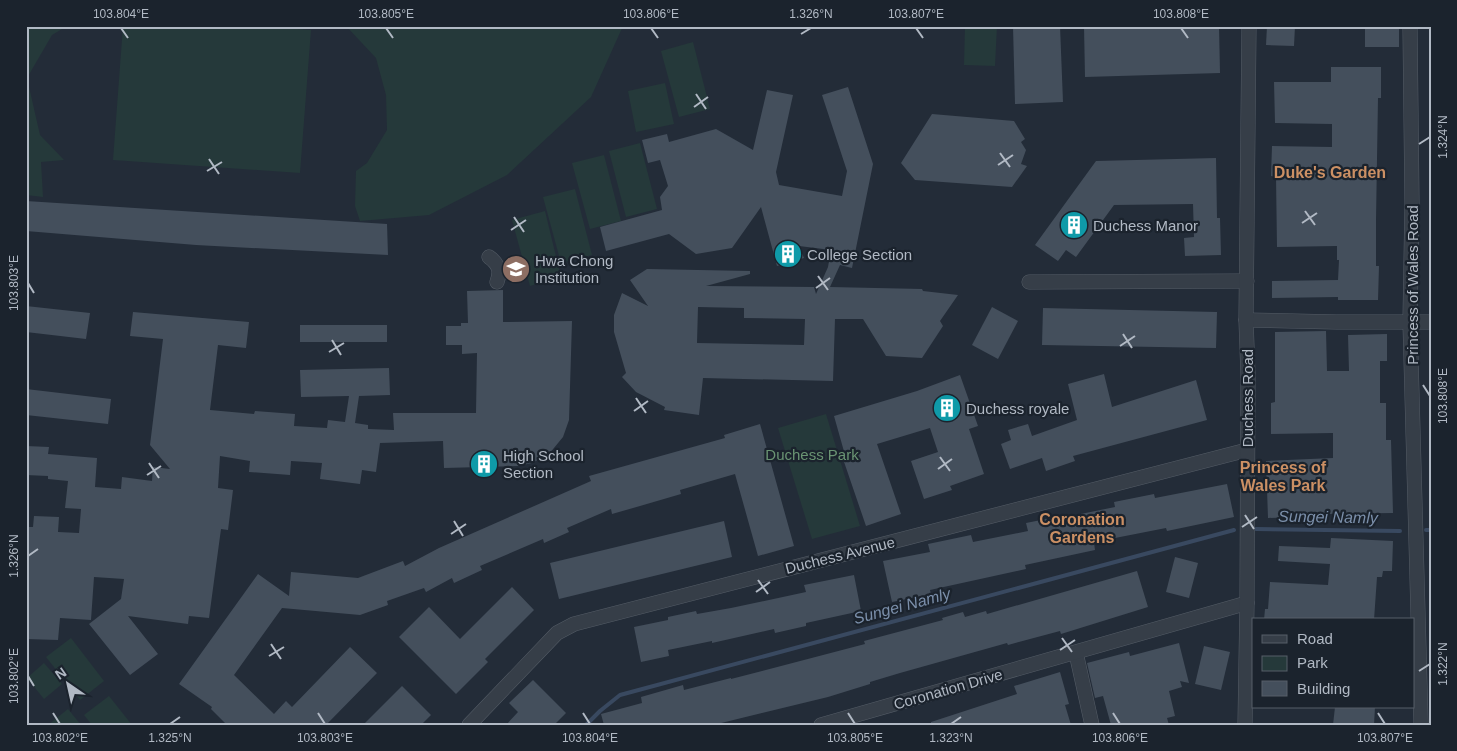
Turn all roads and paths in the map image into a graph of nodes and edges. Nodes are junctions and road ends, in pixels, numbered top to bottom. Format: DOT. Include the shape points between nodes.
graph roads {
  1 [pos="1249,26"];
  2 [pos="1410,26"];
  3 [pos="489,257"];
  4 [pos="1246,281"];
  5 [pos="497,282"];
  6 [pos="1029,282"];
  7 [pos="1246,320"];
  8 [pos="1410,322"];
  9 [pos="1431,322"];
  10 [pos="1247,450"];
  11 [pos="1247,603"];
  12 [pos="1076,653"];
  13 [pos="1423,721"];
  14 [pos="469,725"];
  15 [pos="821,725"];
  16 [pos="1092,725"];
  17 [pos="1245,725"];
  1 -- 4 [label="street, Duchess Road"];
  2 -- 8 [label="street, Princess of Wales Road"];
  3 -- 5 [label="street" via="499,268"];
  4 -- 6 [label="street"];
  4 -- 7 [label="street, Duchess Road"];
  7 -- 8 [label="street"];
  7 -- 10 [label="street, Duchess Road"];
  8 -- 9 [label="street"];
  8 -- 13 [label="street, Princess of Wales Road"];
  10 -- 11 [label="street, Duchess Road"];
  10 -- 14 [label="street, Duchess Avenue" via="574,624 557,633"];
  11 -- 12 [label="street, Coronation Drive"];
  11 -- 17 [label="street, Duchess Road"];
  12 -- 15 [label="street, Coronation Drive"];
  12 -- 16 [label="street"];
}
